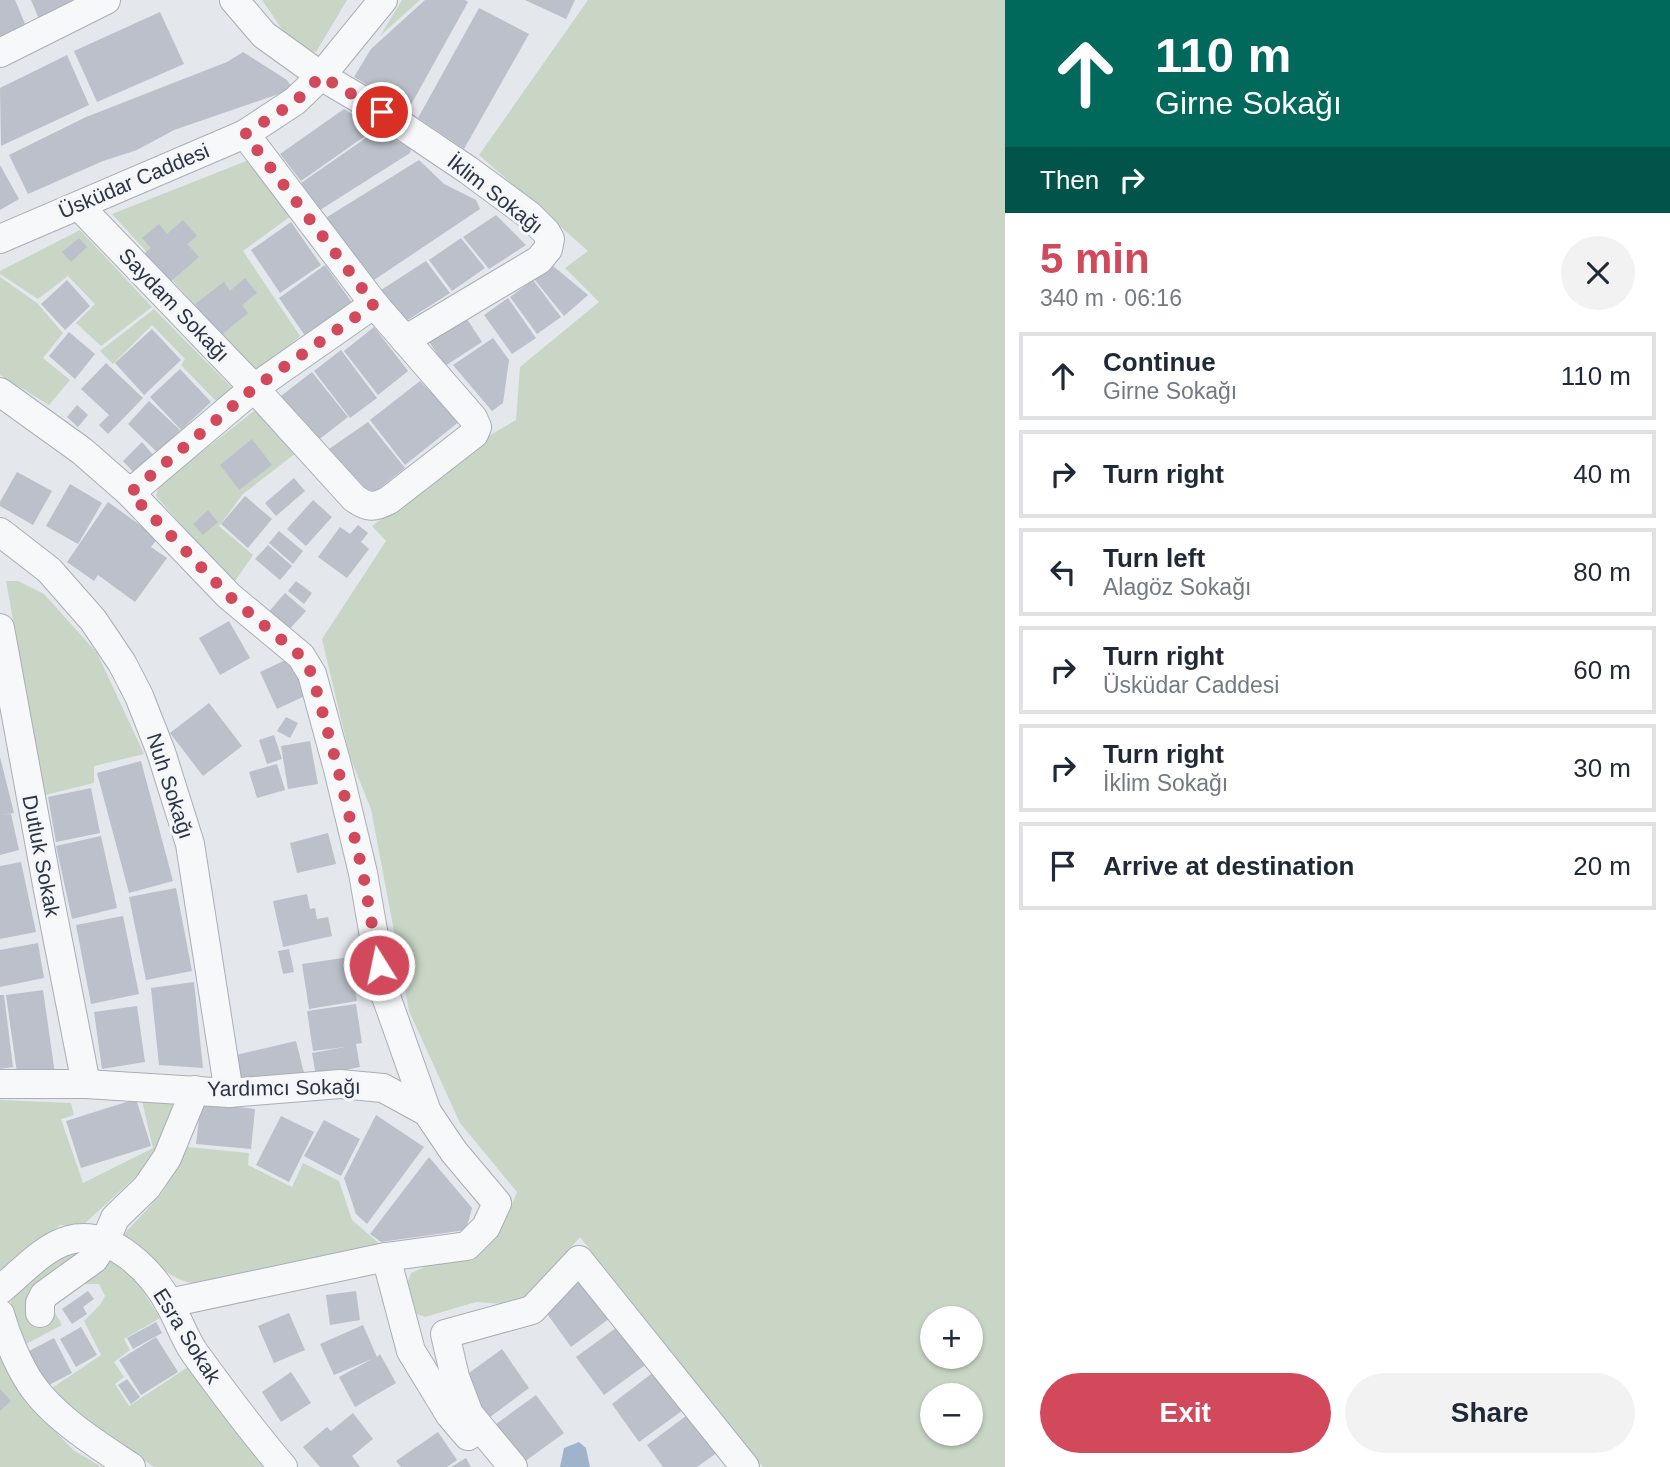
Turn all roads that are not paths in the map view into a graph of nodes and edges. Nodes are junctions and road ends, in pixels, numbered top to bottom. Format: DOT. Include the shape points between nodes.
graph roads {
  1 [pos="106,0"];
  2 [pos="234,0"];
  3 [pos="383,0"];
  4 [pos="0,53"];
  5 [pos="321,76"];
  6 [pos="245,134"];
  7 [pos="79,206"];
  8 [pos="0,239"];
  9 [pos="374,304"];
  10 [pos="405,340"];
  11 [pos="254,388"];
  12 [pos="0,392"];
  13 [pos="130,493"];
  14 [pos="0,532"];
  15 [pos="0,628"];
  16 [pos="0,1084"];
  17 [pos="86,1084"];
  18 [pos="195,1090"];
  19 [pos="229,1093"];
  20 [pos="427,1112"];
  21 [pos="105,1242"];
  22 [pos="386,1257"];
  23 [pos="0,1290"];
  24 [pos="169,1303"];
  25 [pos="40,1313"];
  26 [pos="0,1314"];
  27 [pos="462,1418"];
  28 [pos="131,1467"];
  29 [pos="283,1467"];
  30 [pos="494,1467"];
  31 [pos="513,1467"];
  32 [pos="745,1467"];
  1 -- 4 [label="street"];
  2 -- 5 [label="street" via="264,35"];
  3 -- 5 [label="street, Üsküdar Caddesi"];
  5 -- 6 [label="street, Üsküdar Caddesi" via="296,101"];
  5 -- 10 [label="street, İklim Sokağı" via="468,170 529,215 550,239 539,260"];
  6 -- 7 [label="street, Üsküdar Caddesi"];
  6 -- 9 [label="street"];
  7 -- 8 [label="street, Üsküdar Caddesi"];
  7 -- 11 [label="street, Saydam Sokağı"];
  9 -- 10 [label="street"];
  9 -- 11 [label="street"];
  10 -- 11 [label="street, Saydam Sokağı" via="477,426 474,434 376,508 354,498"];
  11 -- 13 [label="street"];
  12 -- 13 [label="street" via="82,451"];
  13 -- 20 [label="street" via="229,596 301,656 312,674 363,873 383,988"];
  14 -- 19 [label="street, Nuh Sokağı" via="49,570 93,620 139,696 190,844"];
  15 -- 17 [label="street, Dutluk Sokak"];
  16 -- 17 [label="street, Yardımcı Sokağı"];
  17 -- 18 [label="street, Yardımcı Sokağı"];
  18 -- 19 [label="street, Yardımcı Sokağı"];
  18 -- 21 [label="street" via="167,1158 115,1218"];
  19 -- 20 [label="street, Yardımcı Sokağı" via="364,1085 383,1088"];
  20 -- 22 [label="street, Yardımcı Sokağı" via="497,1203 486,1227 467,1246"];
  21 -- 23 [label="street, Esra Sokak" via="70,1240 48,1251"];
  21 -- 24 [label="street, Esra Sokak" via="143,1269"];
  21 -- 25 [label="street" via="94,1259 44,1295"];
  22 -- 24 [label="street, Yardımcı Sokağı"];
  22 -- 27 [label="street" via="411,1351"];
  24 -- 29 [label="street, Esra Sokak" via="184,1338"];
  26 -- 28 [label="street" via="31,1384 88,1438"];
  27 -- 30 [label="street"];
  27 -- 31 [label="street"];
  27 -- 32 [label="street" via="445,1334 532,1310 579,1260"];
}
